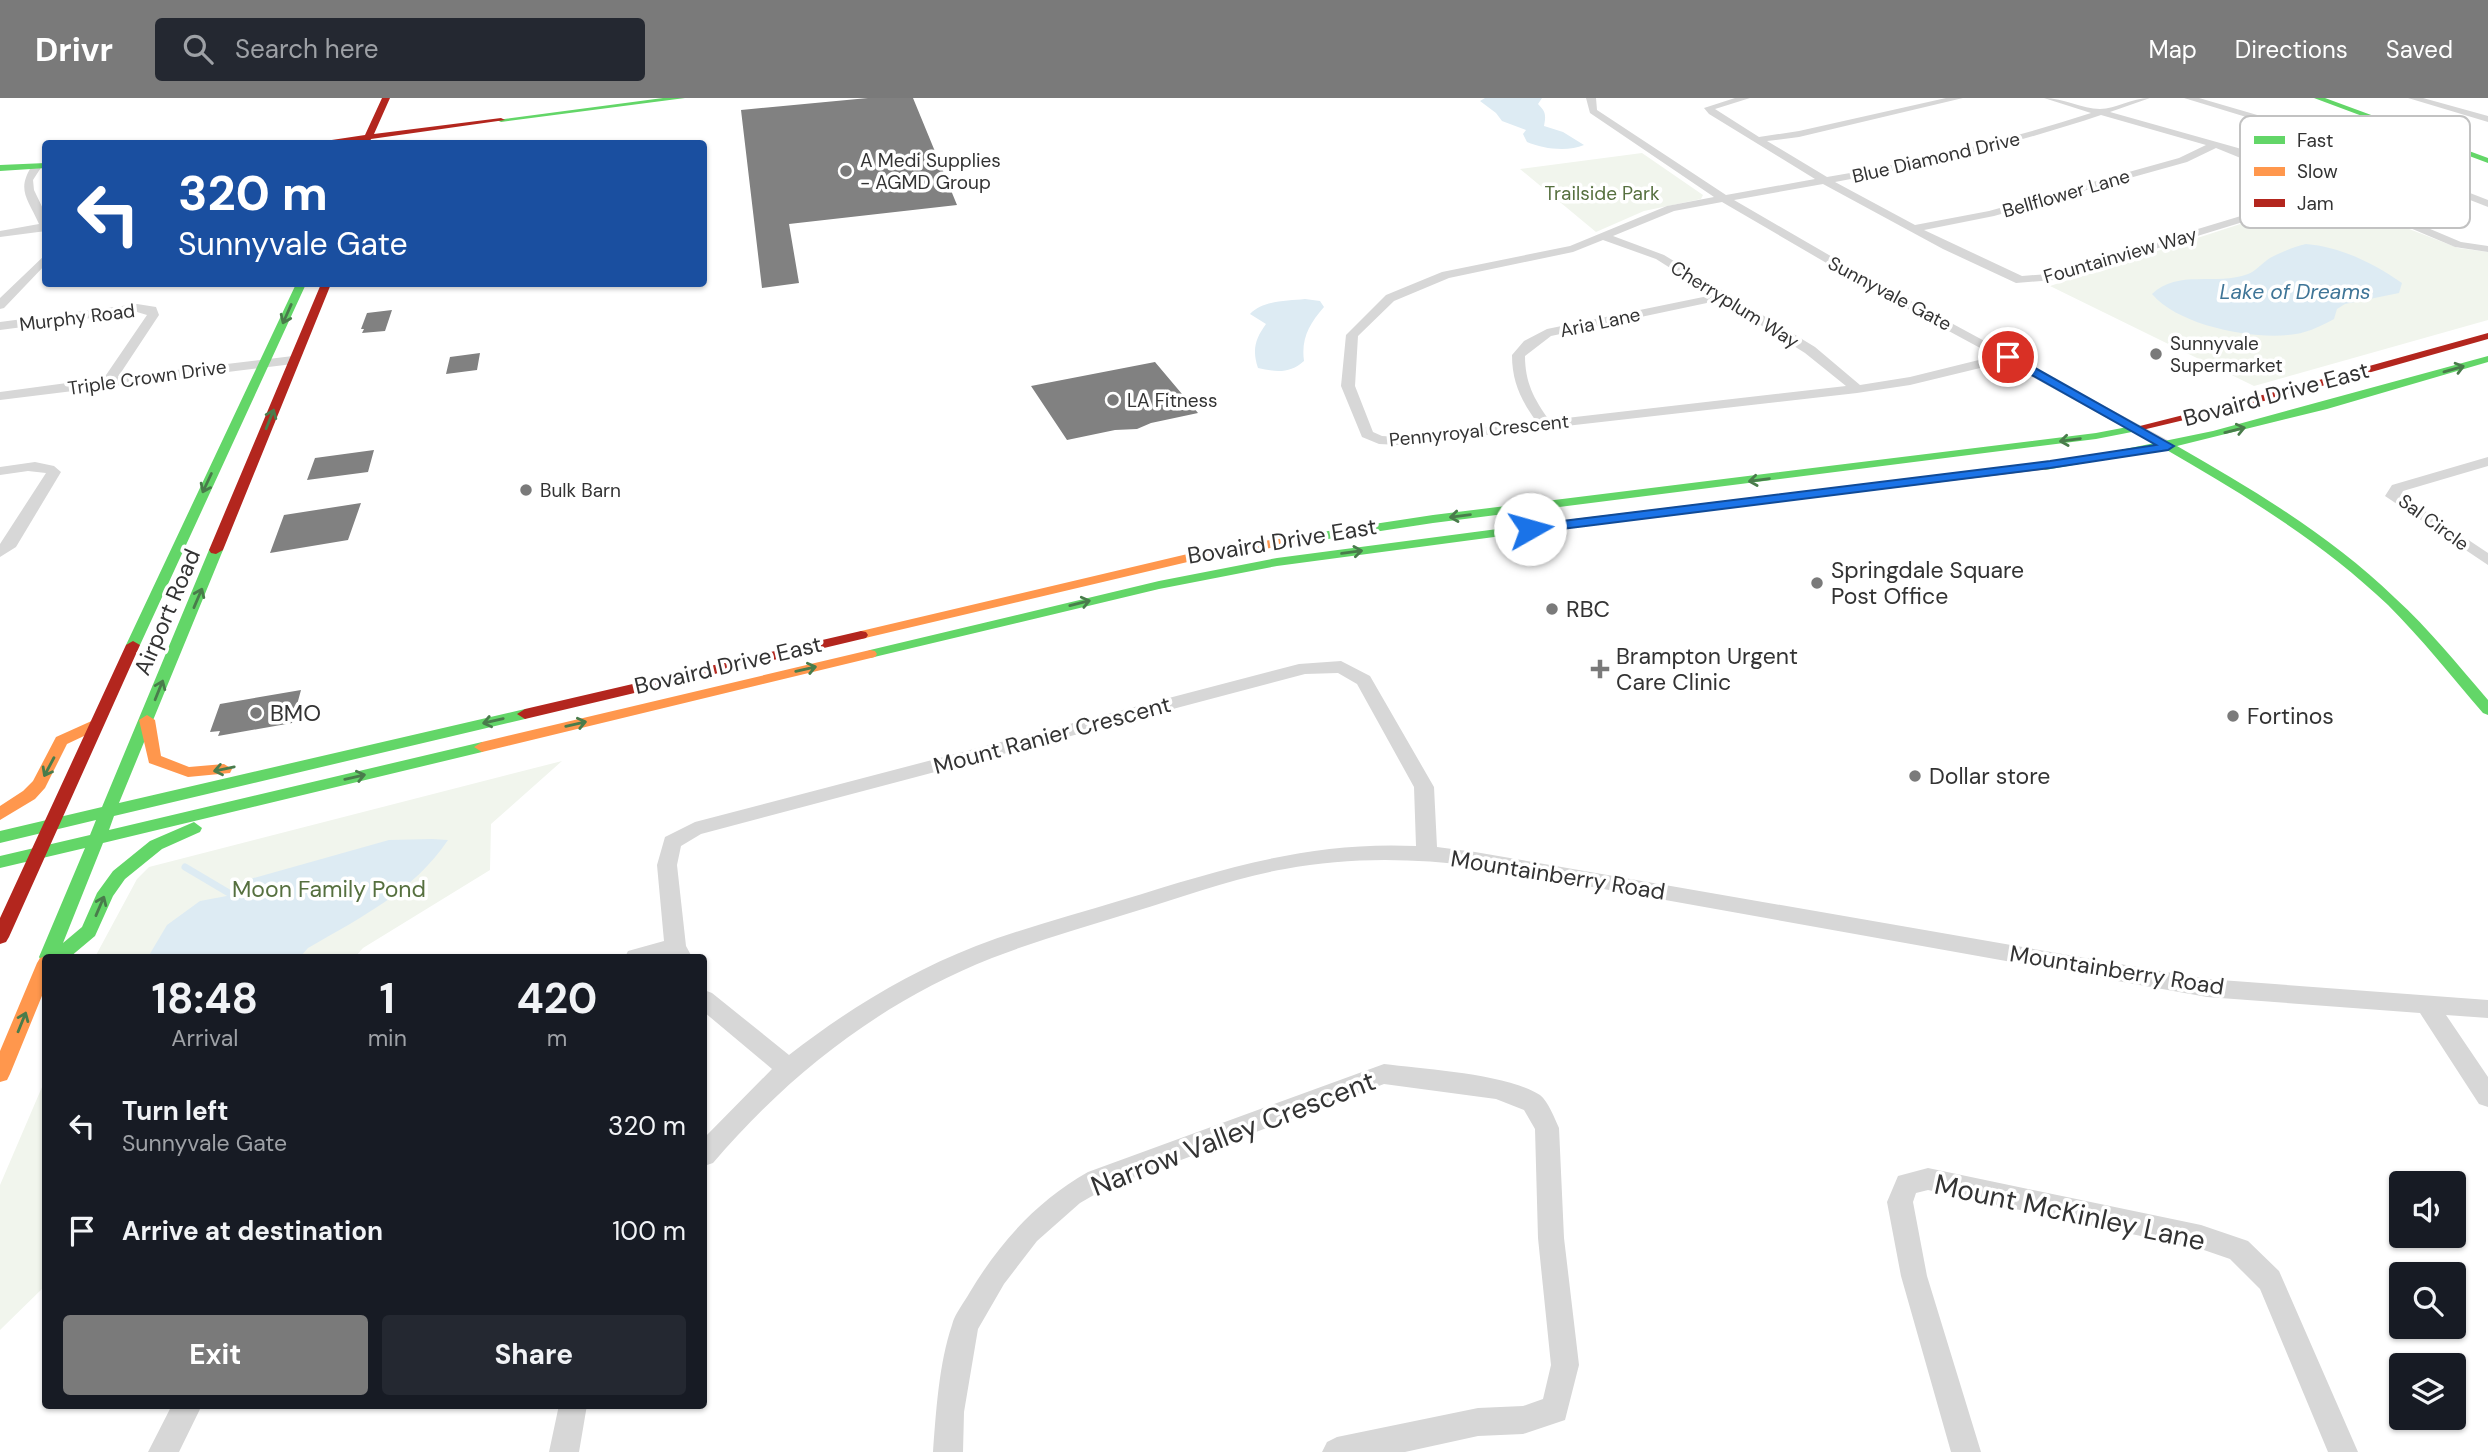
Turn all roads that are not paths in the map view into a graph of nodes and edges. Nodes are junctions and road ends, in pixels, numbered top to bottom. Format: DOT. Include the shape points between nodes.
graph roads {
  1 [pos="386,98"];
  2 [pos="681,98"];
  3 [pos="1591,98"];
  4 [pos="1745,98"];
  5 [pos="1958,98"];
  6 [pos="2049,98"];
  7 [pos="2145,98"];
  8 [pos="2189,98"];
  9 [pos="2318,98"];
  10 [pos="2413,98"];
  11 [pos="2101,112"];
  12 [pos="2251,116"];
  13 [pos="2367,116"];
  14 [pos="396,117"];
  15 [pos="2488,119"];
  16 [pos="387,139"];
  17 [pos="366,140"];
  18 [pos="1755,140"];
  19 [pos="2217,144"];
  20 [pos="2240,154"];
  21 [pos="2470,154"];
  22 [pos="2488,161"];
  23 [pos="41,165"];
  24 [pos="0,169"];
  25 [pos="1827,182"];
  26 [pos="2470,197"];
  27 [pos="1723,200"];
  28 [pos="2488,204"];
  29 [pos="2240,219"];
  30 [pos="42,220"];
  31 [pos="42,227"];
  32 [pos="2418,228"];
  33 [pos="1912,229"];
  34 [pos="0,234"];
  35 [pos="1602,236"];
  36 [pos="2488,249"];
  37 [pos="42,261"];
  38 [pos="300,287"];
  39 [pos="325,287"];
  40 [pos="1724,296"];
  41 [pos="0,305"];
  42 [pos="0,326"];
  43 [pos="2488,336"];
  44 [pos="2008,357"];
  45 [pos="2488,359"];
  46 [pos="293,360"];
  47 [pos="265,363"];
  48 [pos="108,382"];
  49 [pos="1857,389"];
  50 [pos="0,396"];
  51 [pos="1545,424"];
  52 [pos="2137,429"];
  53 [pos="2168,446"];
  54 [pos="2078,460"];
  55 [pos="2488,461"];
  56 [pos="2154,464"];
  57 [pos="2174,467"];
  58 [pos="0,471"];
  59 [pos="2231,482"];
  60 [pos="1433,519"];
  61 [pos="1426,542"];
  62 [pos="0,552"];
  63 [pos="2488,560"];
  64 [pos="2486,705"];
  65 [pos="147,720"];
  66 [pos="96,724"];
  67 [pos="290,769"];
  68 [pos="289,793"];
  69 [pos="108,812"];
  70 [pos="0,814"];
  71 [pos="50,825"];
  72 [pos="0,837"];
  73 [pos="96,839"];
  74 [pos="38,853"];
  75 [pos="1427,855"];
  76 [pos="0,862"];
  77 [pos="0,937"];
  78 [pos="678,952"];
  79 [pos="50,954"];
  80 [pos="62,954"];
  81 [pos="42,974"];
  82 [pos="707,1001"];
  83 [pos="2427,1005"];
  84 [pos="2488,1009"];
  85 [pos="788,1068"];
  86 [pos="0,1074"];
  87 [pos="2488,1097"];
  88 [pos="707,1152"];
  89 [pos="186,1409"];
  90 [pos="572,1409"];
  91 [pos="163,1452"];
  92 [pos="564,1452"];
  93 [pos="948,1452"];
  94 [pos="1337,1452"];
  95 [pos="1966,1452"];
  96 [pos="2343,1452"];
  1 -- 17 [label="main road"];
  2 -- 16 [label="main road"];
  3 -- 27 [label="street, Sunnyvale Gate" via="1593,111"];
  4 -- 18 [label="street, Fountainview Way" via="1709,108"];
  5 -- 18 [label="street"];
  6 -- 11 [label="street"];
  7 -- 11 [label="street, Blue Diamond Drive"];
  8 -- 12 [label="street"];
  9 -- 13 [label="main road"];
  10 -- 15 [label="street"];
  11 -- 19 [label="street"];
  11 -- 25 [label="street, Blue Diamond Drive" via="2043,131"];
  14 -- 16 [label="main road"];
  16 -- 17 [label="main road"];
  18 -- 25 [label="street, Fountainview Way"];
  19 -- 20 [label="street"];
  19 -- 33 [label="street, Bellflower Lane" via="2173,163 1990,214"];
  21 -- 22 [label="main road"];
  23 -- 24 [label="main road"];
  23 -- 30 [label="street" via="28,180"];
  25 -- 27 [label="street, Blue Diamond Drive"];
  25 -- 33 [label="street, Fountainview Way"];
  26 -- 28 [label="street"];
  27 -- 35 [label="street, Pennyroyal Crescent" via="1671,208"];
  27 -- 44 [label="street, Sunnyvale Gate"];
  29 -- 33 [label="street, Fountainview Way" via="2031,280 2002,273"];
  31 -- 34 [label="street"];
  32 -- 36 [label="street" via="2459,245"];
  35 -- 40 [label="street, Cherryplum Way" via="1660,257"];
  35 -- 51 [label="street, Pennyroyal Crescent" via="1573,249 1419,284 1390,298 1352,335 1348,386 1367,434 1379,440"];
  37 -- 41 [label="street"];
  38 -- 47 [label="main road, Airport Road, one-way"];
  39 -- 46 [label="main road, Airport Road"];
  40 -- 49 [label="street, Cherryplum Way" via="1810,350"];
  40 -- 51 [label="street, Aria Lane" via="1547,333 1529,344 1518,355 1518,381"];
  42 -- 48 [label="street, Murphy Road" via="137,308 152,310"];
  43 -- 52 [label="main road, Bovaird Drive East" via="2291,392"];
  44 -- 49 [label="street, Pennyroyal Crescent"];
  44 -- 52 [label="street, Sunnyvale Gate"];
  53 -- 45 [label="main road, Bovaird Drive East, one-way"];
  46 -- 47 [label="street, Triple Crown Drive"];
  65 -- 46 [label="main road, Airport Road, one-way"];
  47 -- 48 [label="street, Triple Crown Drive"];
  47 -- 66 [label="main road, Airport Road, one-way"];
  48 -- 50 [label="street, Triple Crown Drive"];
  49 -- 51 [label="street, Pennyroyal Crescent"];
  52 -- 53 [label="street, Sunnyvale Gate"];
  52 -- 60 [label="main road, Bovaird Drive East, one-way"];
  53 -- 54 [label="main road, Bovaird Drive East"];
  53 -- 59 [label="main road"];
  54 -- 56 [label="main road"];
  54 -- 61 [label="main road, Bovaird Drive East"];
  55 -- 63 [label="street, Sal Circle" via="2397,488 2393,496"];
  57 -- 59 [label="main road"];
  58 -- 62 [label="street" via="38,466 54,472 10,544"];
  59 -- 64 [label="main road" via="2361,573"];
  60 -- 61 [label="main road"];
  60 -- 67 [label="main road, Bovaird Drive East, one-way" via="1196,556"];
  68 -- 61 [label="main road, Bovaird Drive East, one-way" via="1159,585 1277,562"];
  67 -- 65 [label="main road, one-way" via="259,761 191,774 171,769 154,759"];
  65 -- 69 [label="main road, Airport Road"];
  66 -- 70 [label="main road, one-way" via="61,741 39,784"];
  66 -- 71 [label="main road, Airport Road"];
  67 -- 69 [label="main road, Bovaird Drive East"];
  68 -- 73 [label="main road, Bovaird Drive East"];
  80 -- 68 [label="main road, one-way" via="89,932 119,875 156,845"];
  69 -- 71 [label="main road, Bovaird Drive East"];
  69 -- 73 [label="main road, Airport Road"];
  71 -- 72 [label="main road, Bovaird Drive East"];
  71 -- 74 [label="main road, Airport Road"];
  73 -- 74 [label="main road, Bovaird Drive East"];
  73 -- 79 [label="main road, Airport Road"];
  74 -- 76 [label="main road, Bovaird Drive East"];
  74 -- 77 [label="main road, Airport Road"];
  75 -- 78 [label="street, Mount Ranier Crescent" via="1424,787 1364,680 1341,667 1305,668 695,829 672,842 667,865"];
  75 -- 83 [label="street, Mountainberry Road" via="1475,859 2207,988"];
  75 -- 85 [label="street, Mountainberry Road" via="1367,853 1285,861 1015,942 896,992"];
  86 -- 81 [label="main road, Airport Road, one-way"];
  82 -- 85 [label="street"];
  83 -- 84 [label="street, Mountainberry Road"];
  83 -- 87 [label="street"];
  85 -- 88 [label="street, Mountainberry Road"];
  89 -- 91 [label="street"];
  90 -- 92 [label="street"];
  93 -- 94 [label="street, Narrow Valley Crescent" via="965,1326 1028,1232 1071,1195 1097,1180 1384,1074 1497,1089 1533,1103 1547,1128 1551,1238 1565,1364 1555,1410 1523,1420 1478,1422"];
  95 -- 96 [label="street, Mount McKinley Lane" via="1914,1276 1900,1202 1907,1184 1928,1179 2202,1237 2239,1250 2270,1280"];
}
